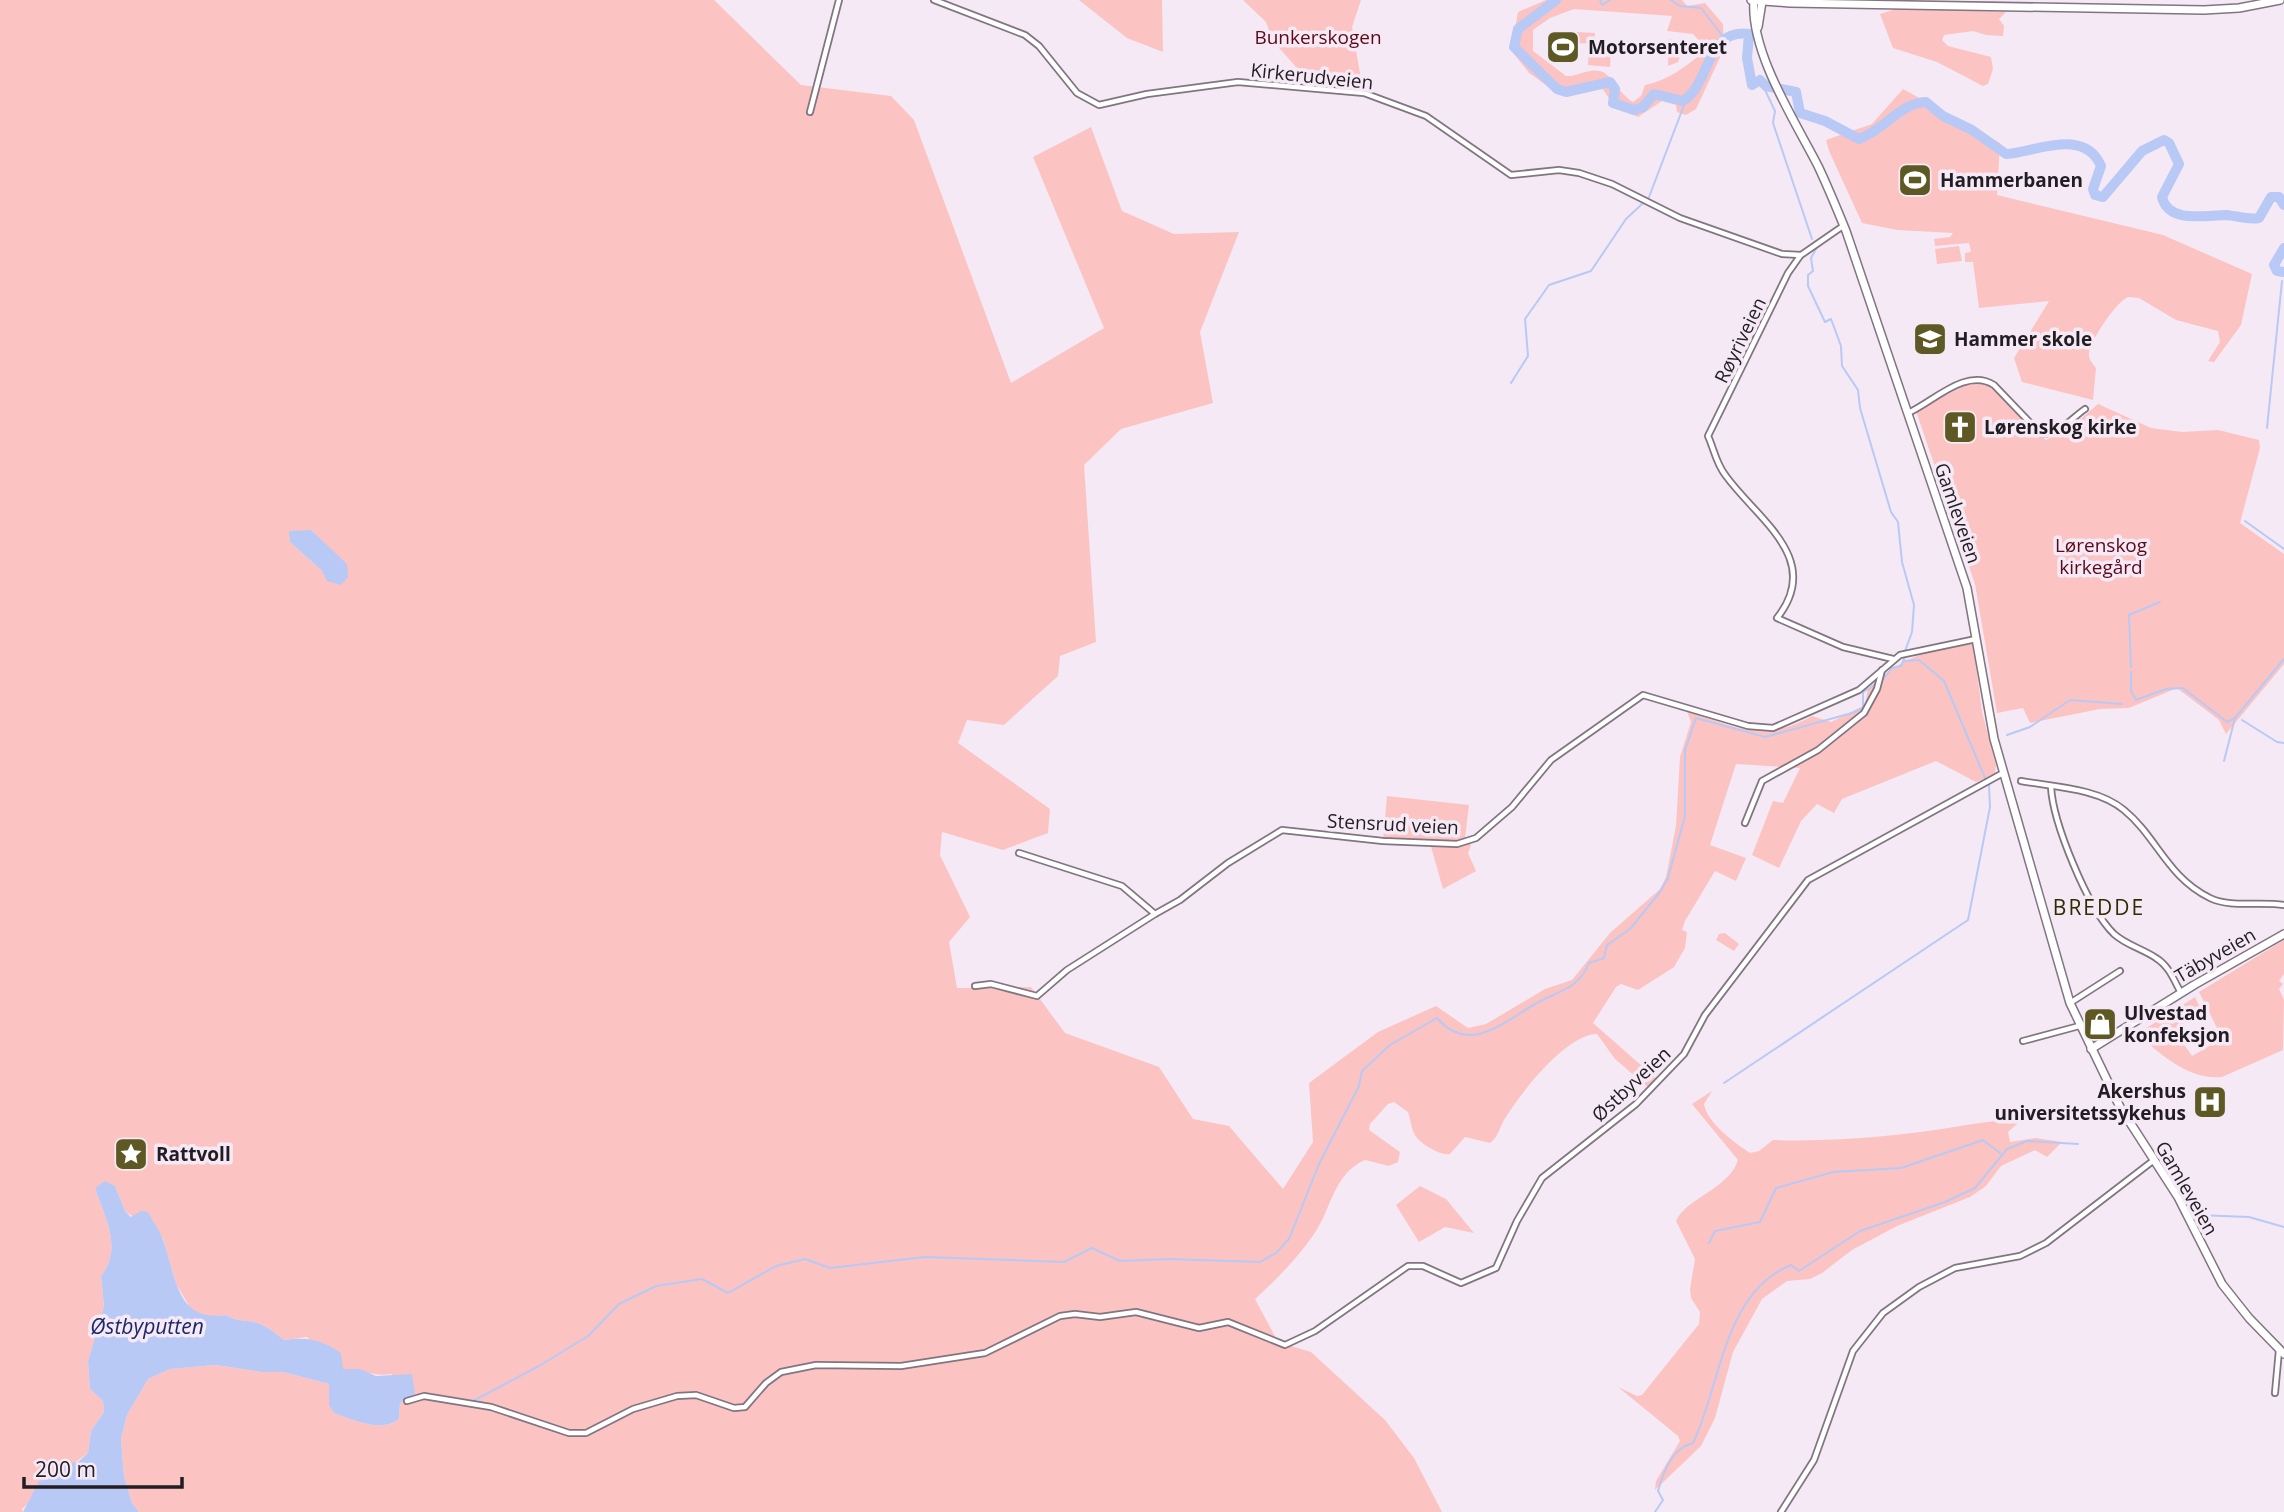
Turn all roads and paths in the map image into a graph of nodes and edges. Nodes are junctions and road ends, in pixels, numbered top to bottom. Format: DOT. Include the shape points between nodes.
graph roads {
  1 [pos="839,0"];
  2 [pos="934,0"];
  3 [pos="2280,0"];
  4 [pos="1756,1"];
  5 [pos="810,112"];
  6 [pos="1844,225"];
  7 [pos="1801,255"];
  8 [pos="2085,409"];
  9 [pos="1908,413"];
  10 [pos="1976,639"];
  11 [pos="1894,659"];
  12 [pos="1882,669"];
  13 [pos="2003,773"];
  14 [pos="2021,781"];
  15 [pos="2051,787"];
  16 [pos="1745,823"];
  17 [pos="1019,853"];
  18 [pos="2284,905"];
  19 [pos="1155,914"];
  20 [pos="2284,934"];
  21 [pos="2120,971"];
  22 [pos="975,986"];
  23 [pos="2181,993"];
  24 [pos="2070,1003"];
  25 [pos="2079,1026"];
  26 [pos="2023,1041"];
  27 [pos="2091,1049"];
  28 [pos="2154,1160"];
  29 [pos="2282,1352"];
  30 [pos="2275,1393"];
  31 [pos="407,1401"];
  32 [pos="1781,1512"];
  1 -- 5 [label="street"];
  2 -- 7 [label="street, Kirkerudveien" via="1025,35 1077,93 1099,105 1238,82 1364,93 1426,116 1511,175 1559,170 1579,173 1680,218 1782,254"];
  3 -- 4 [label="main road" via="2204,10"];
  4 -- 6 [label="main road, Gamleveien" via="1770,74"];
  6 -- 7 [label="street"];
  6 -- 9 [label="main road, Gamleveien"];
  7 -- 11 [label="street, Røyriveien" via="1765,318 1709,439 1723,472 1759,512 1792,561 1793,582 1777,618 1843,647"];
  8 -- 9 [label="street" via="2059,429 2040,433 1984,379 1963,382"];
  9 -- 10 [label="main road, Gamleveien" via="1963,575"];
  10 -- 11 [label="street, Stensrud veien" via="1916,650"];
  10 -- 13 [label="main road, Gamleveien"];
  11 -- 12 [label="street, Stensrud veien"];
  12 -- 16 [label="street" via="1864,713 1818,750 1762,781"];
  12 -- 19 [label="street, Stensrud veien" via="1859,690 1773,728 1748,726 1643,695 1550,760 1512,807 1476,838 1457,844 1383,841 1282,830"];
  13 -- 24 [label="main road, Gamleveien"];
  13 -- 31 [label="street, Østbyveien" via="1808,880 1723,990 1667,1074 1542,1178 1496,1268 1461,1283 1423,1266 1408,1266 1303,1338 1285,1345 1228,1322 1199,1328 1136,1312 1068,1315 985,1353 901,1366 817,1365 781,1372 745,1407 734,1408 696,1395 677,1396 633,1409 586,1433 569,1433 491,1408 424,1396"];
  14 -- 15 [label="street"];
  15 -- 18 [label="street" via="2099,796 2125,810 2172,869 2210,898"];
  15 -- 23 [label="street" via="2083,887 2104,924 2116,937 2157,958"];
  17 -- 19 [label="street" via="1122,886"];
  19 -- 22 [label="street, Stensrud veien" via="1067,970 1037,996 991,984"];
  20 -- 23 [label="main road, Täbyveien"];
  21 -- 24 [label="street"];
  23 -- 27 [label="main road, Täbyveien"];
  24 -- 25 [label="main road, Gamleveien"];
  25 -- 26 [label="street"];
  25 -- 27 [label="main road, Gamleveien"];
  27 -- 28 [label="main road, Gamleveien"];
  28 -- 29 [label="main road, Gamleveien" via="2227,1292"];
  28 -- 32 [label="street" via="2046,1243 2020,1256 1955,1268 1883,1313 1853,1351 1814,1460"];
  29 -- 30 [label="street"];
}
